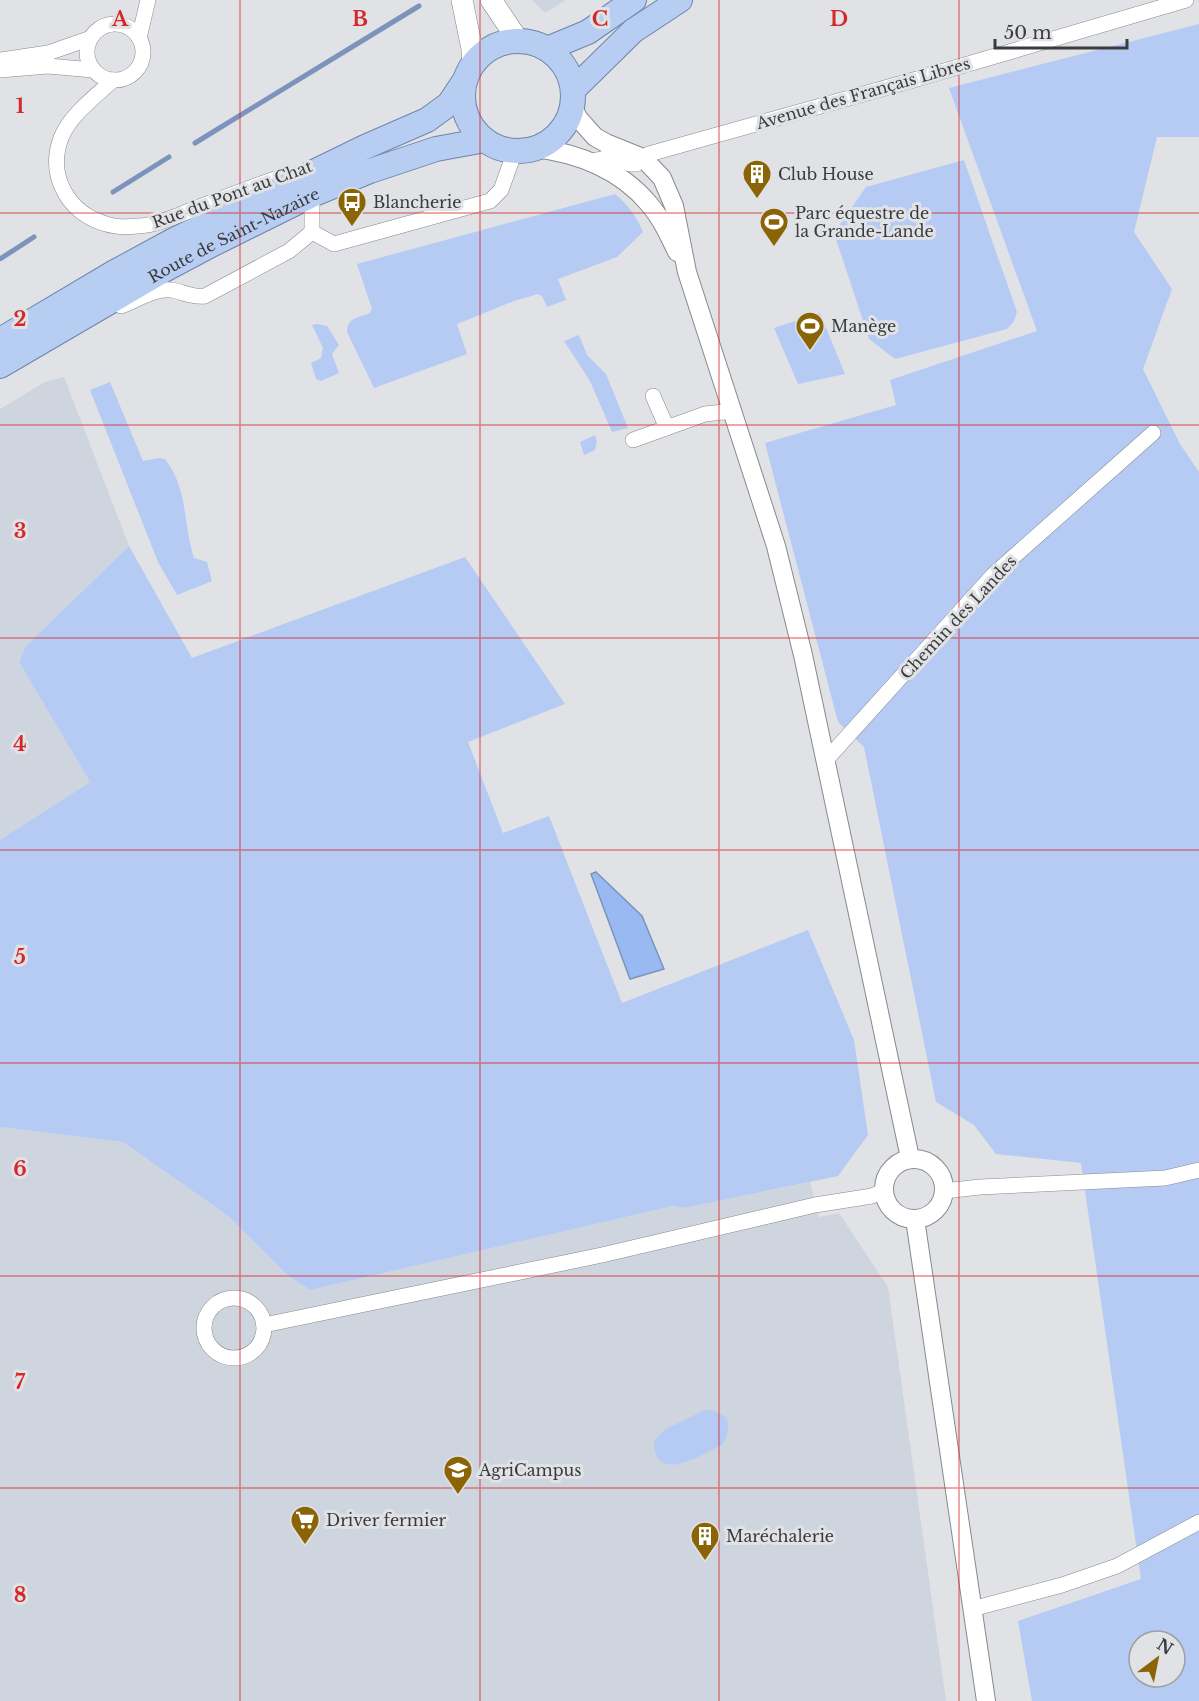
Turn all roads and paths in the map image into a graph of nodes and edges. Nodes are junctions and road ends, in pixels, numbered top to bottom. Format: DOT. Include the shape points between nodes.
graph roads {
  1 [pos="148,0"];
  2 [pos="462,0"];
  3 [pos="491,0"];
  4 [pos="634,0"];
  5 [pos="680,0"];
  6 [pos="1186,0"];
  7 [pos="91,38"];
  8 [pos="139,38"];
  9 [pos="518,40"];
  10 [pos="547,49"];
  11 [pos="0,51"];
  12 [pos="7,58"];
  13 [pos="0,70"];
  14 [pos="93,70"];
  15 [pos="469,72"];
  16 [pos="113,80"];
  17 [pos="572,98"];
  18 [pos="485,140"];
  19 [pos="365,147"];
  20 [pos="525,149"];
  21 [pos="643,158"];
  22 [pos="590,162"];
  23 [pos="312,195"];
  24 [pos="312,232"];
  25 [pos="687,272"];
  26 [pos="0,340"];
  27 [pos="39,342"];
  28 [pos="0,366"];
  29 [pos="653,396"];
  30 [pos="733,411"];
  31 [pos="667,428"];
  32 [pos="1153,433"];
  33 [pos="633,441"];
  34 [pos="826,760"];
  35 [pos="910,1158"];
  36 [pos="1199,1170"];
  37 [pos="883,1191"];
  38 [pos="944,1191"];
  39 [pos="915,1219"];
  40 [pos="264,1324"];
  41 [pos="1199,1522"];
  42 [pos="972,1609"];
  43 [pos="986,1701"];
  1 -- 8 [label="street"];
  2 -- 15 [label="main road" via="472,49"];
  3 -- 9 [label="main road"];
  4 -- 10 [label="main road" via="588,32"];
  5 -- 17 [label="main road" via="633,31"];
  6 -- 21 [label="street, Avenue des Français Libres"];
  7 -- 8 [label="street" via="108,25 121,25"];
  7 -- 12 [label="street" via="48,53"];
  7 -- 14 [label="street" via="87,47"];
  8 -- 16 [label="street" via="142,58 136,70 123,79"];
  9 -- 10 [label="main road"];
  9 -- 15 [label="main road" via="485,51"];
  10 -- 17 [label="main road" via="568,74"];
  11 -- 12 [label="street"];
  13 -- 14 [label="street" via="48,66"];
  14 -- 16 [label="street"];
  15 -- 18 [label="main road" via="463,96 466,113"];
  15 -- 19 [label="main road, Route de Saint-Nazaire" via="449,104 427,120"];
  16 -- 19 [label="street, Rue du Pont au Chat" via="75,117 62,136 57,156 57,175 65,194 81,213 107,225 140,226 167,219"];
  17 -- 20 [label="main road" via="561,131 548,142"];
  17 -- 21 [label="street" via="579,119 595,137"];
  18 -- 20 [label="main road" via="500,148"];
  18 -- 23 [label="main road, Route de Saint-Nazaire" via="436,149"];
  19 -- 26 [label="main road, Route de Saint-Nazaire" via="172,241"];
  20 -- 22 [label="street" via="558,150"];
  20 -- 24 [label="street" via="490,201 334,244"];
  21 -- 22 [label="street, Avenue des Français Libres" via="636,164 605,158"];
  21 -- 25 [label="street" via="662,178 674,206"];
  22 -- 25 [label="street" via="634,187 650,205"];
  23 -- 24 [label="street"];
  23 -- 27 [label="main road, Route de Saint-Nazaire" via="176,264"];
  24 -- 27 [label="street" via="289,251 205,296 159,290"];
  25 -- 30 [label="street"];
  27 -- 28 [label="main road, Route de Saint-Nazaire"];
  29 -- 31 [label="street"];
  30 -- 31 [label="street" via="705,414"];
  30 -- 34 [label="street" via="776,546"];
  31 -- 33 [label="street"];
  32 -- 34 [label="street, Chemin des Landes" via="993,575"];
  34 -- 35 [label="street"];
  35 -- 37 [label="street" via="887,1173"];
  35 -- 38 [label="street" via="935,1166 944,1182"];
  36 -- 38 [label="street" via="1165,1178"];
  37 -- 39 [label="street" via="890,1208 905,1218"];
  37 -- 40 [label="street" via="591,1258"];
  38 -- 39 [label="street" via="943,1200 932,1214"];
  39 -- 42 [label="street"];
  41 -- 42 [label="street" via="1117,1566"];
  42 -- 43 [label="street"];
}
